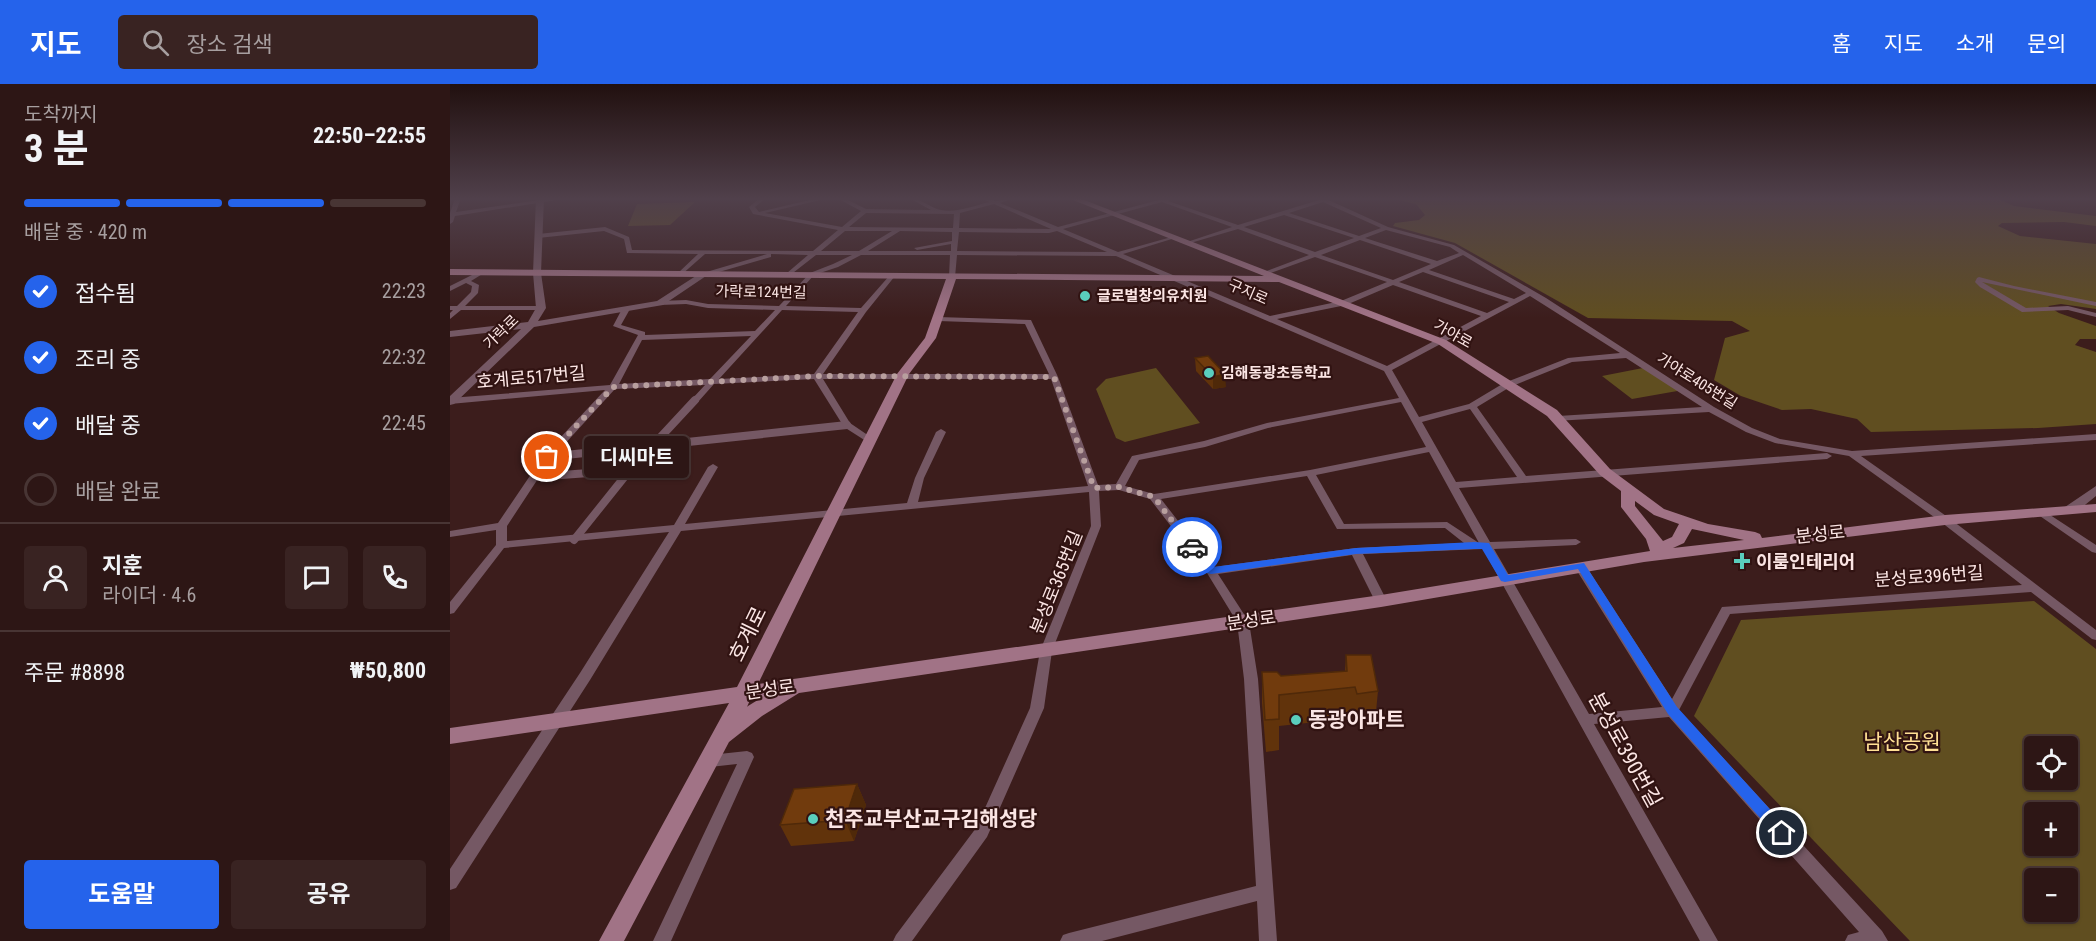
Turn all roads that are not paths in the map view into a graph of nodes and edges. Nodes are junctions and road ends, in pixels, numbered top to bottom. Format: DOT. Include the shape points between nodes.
graph roads {
  1 [pos="538,238"];
  2 [pos="627,238"];
  3 [pos="832,238"];
  4 [pos="882,238"];
  5 [pos="955,238"];
  6 [pos="1078,238"];
  7 [pos="1170,238"];
  8 [pos="1176,238"];
  9 [pos="1206,238"];
  10 [pos="1268,238"];
  11 [pos="1356,238"];
  12 [pos="1362,238"];
  13 [pos="1424,238"];
  14 [pos="954,242"];
  15 [pos="1189,243"];
  16 [pos="704,252"];
  17 [pos="775,252"];
  18 [pos="816,253"];
  19 [pos="863,253"];
  20 [pos="881,253"];
  21 [pos="954,253"];
  22 [pos="1463,253"];
  23 [pos="1118,254"];
  24 [pos="1315,254"];
  25 [pos="1438,264"];
  26 [pos="1423,270"];
  27 [pos="450,272"];
  28 [pos="482,272"];
  29 [pos="537,273"];
  30 [pos="1266,273"];
  31 [pos="680,274"];
  32 [pos="705,274"];
  33 [pos="789,274"];
  34 [pos="812,274"];
  35 [pos="892,276"];
  36 [pos="952,277"];
  37 [pos="1179,279"];
  38 [pos="1281,279"];
  39 [pos="466,281"];
  40 [pos="1394,282"];
  41 [pos="450,289"];
  42 [pos="1530,293"];
  43 [pos="1514,301"];
  44 [pos="660,303"];
  45 [pos="1343,303"];
  46 [pos="2096,304"];
  47 [pos="782,306"];
  48 [pos="450,308"];
  49 [pos="460,308"];
  50 [pos="541,308"];
  51 [pos="626,309"];
  52 [pos="863,310"];
  53 [pos="2096,315"];
  54 [pos="1488,316"];
  55 [pos="450,317"];
  56 [pos="1269,318"];
  57 [pos="938,319"];
  58 [pos="531,325"];
  59 [pos="758,333"];
  60 [pos="450,334"];
  61 [pos="640,338"];
  62 [pos="1442,342"];
  63 [pos="1629,355"];
  64 [pos="1387,369"];
  65 [pos="903,374"];
  66 [pos="817,376"];
  67 [pos="1054,377"];
  68 [pos="713,381"];
  69 [pos="1507,385"];
  70 [pos="613,387"];
  71 [pos="1404,399"];
  72 [pos="695,400"];
  73 [pos="450,401"];
  74 [pos="1472,406"];
  75 [pos="1711,409"];
  76 [pos="1558,419"];
  77 [pos="1416,421"];
  78 [pos="846,425"];
  79 [pos="941,432"];
  80 [pos="2096,437"];
  81 [pos="869,440"];
  82 [pos="654,446"];
  83 [pos="1431,449"];
  84 [pos="1852,454"];
  85 [pos="547,457"];
  86 [pos="713,467"];
  87 [pos="630,470"];
  88 [pos="1605,472"];
  89 [pos="1310,473"];
  90 [pos="534,477"];
  91 [pos="1524,480"];
  92 [pos="1453,485"];
  93 [pos="1119,487"];
  94 [pos="1094,488"];
  95 [pos="2096,490"];
  96 [pos="1628,491"];
  97 [pos="1154,497"];
  98 [pos="912,506"];
  99 [pos="2096,508"];
  100 [pos="2070,510"];
  101 [pos="2041,512"];
  102 [pos="831,514"];
  103 [pos="1945,520"];
  104 [pos="1687,523"];
  105 [pos="502,526"];
  106 [pos="678,528"];
  107 [pos="450,534"];
  108 [pos="1785,538"];
  109 [pos="574,540"];
  110 [pos="1576,542"];
  111 [pos="501,545"];
  112 [pos="1480,545"];
  113 [pos="2096,550"];
  114 [pos="1356,551"];
  115 [pos="1650,554"];
  116 [pos="1580,566"];
  117 [pos="1211,571"];
  118 [pos="1505,579"];
  119 [pos="2034,588"];
  120 [pos="1381,601"];
  121 [pos="450,610"];
  122 [pos="1243,622"];
  123 [pos="2096,636"];
  124 [pos="1046,651"];
  125 [pos="800,685"];
  126 [pos="745,693"];
  127 [pos="1672,711"];
  128 [pos="1583,720"];
  129 [pos="557,721"];
  130 [pos="450,736"];
  131 [pos="720,740"];
  132 [pos="710,761"];
  133 [pos="450,883"];
  134 [pos="1264,892"];
  135 [pos="1877,939"];
  136 [pos="611,941"];
  137 [pos="662,941"];
  138 [pos="902,941"];
  139 [pos="1069,941"];
  140 [pos="1268,941"];
  141 [pos="1709,941"];
  142 [pos="1854,941"];
  1 -- 29 [label="street, 가락로"];
  2 -- 16 [label="street" via="629,252"];
  3 -- 18 [label="street"];
  4 -- 19 [label="street, 구지로"];
  5 -- 14 [label="street, 호계로"];
  6 -- 23 [label="street"];
  7 -- 23 [label="street"];
  8 -- 15 [label="main road, 가야로"];
  9 -- 15 [label="street"];
  10 -- 24 [label="street"];
  11 -- 24 [label="street"];
  12 -- 25 [label="street"];
  13 -- 22 [label="street, 가야로405번길"];
  14 -- 20 [label="street"];
  14 -- 21 [label="street, 호계로"];
  15 -- 30 [label="main road, 가야로"];
  16 -- 17 [label="street"];
  16 -- 31 [label="street"];
  17 -- 18 [label="street"];
  17 -- 32 [label="street, 구지로"];
  18 -- 19 [label="street"];
  18 -- 33 [label="street"];
  19 -- 20 [label="street"];
  19 -- 34 [label="street, 구지로"];
  20 -- 21 [label="street"];
  21 -- 23 [label="street"];
  21 -- 36 [label="street, 호계로"];
  22 -- 25 [label="street, 구지로"];
  22 -- 42 [label="street, 가야로405번길"];
  23 -- 37 [label="street"];
  24 -- 30 [label="street"];
  24 -- 40 [label="street"];
  25 -- 26 [label="street, 구지로"];
  26 -- 40 [label="street, 구지로"];
  26 -- 43 [label="street"];
  27 -- 28 [label="main road, 구지로"];
  28 -- 29 [label="main road, 구지로"];
  28 -- 39 [label="street"];
  29 -- 31 [label="main road, 구지로"];
  29 -- 50 [label="street, 가락로"];
  30 -- 38 [label="main road, 가야로"];
  31 -- 32 [label="main road, 구지로"];
  32 -- 33 [label="main road, 구지로"];
  32 -- 44 [label="street, 가락로124번길"];
  33 -- 34 [label="main road, 구지로"];
  34 -- 35 [label="main road, 구지로"];
  34 -- 47 [label="street"];
  35 -- 36 [label="main road, 구지로"];
  35 -- 52 [label="street"];
  36 -- 37 [label="main road, 구지로"];
  36 -- 57 [label="main road, 호계로"];
  37 -- 38 [label="main road, 구지로"];
  37 -- 56 [label="street, 구지로"];
  38 -- 45 [label="main road, 가야로"];
  39 -- 41 [label="street"];
  39 -- 49 [label="street" via="476,285"];
  40 -- 45 [label="street, 구지로"];
  40 -- 54 [label="street"];
  42 -- 43 [label="street"];
  42 -- 63 [label="street, 가야로405번길"];
  43 -- 54 [label="street"];
  44 -- 47 [label="street, 가락로124번길"];
  44 -- 51 [label="street, 가락로124번길"];
  45 -- 56 [label="street, 구지로"];
  45 -- 62 [label="main road, 가야로"];
  46 -- 53 [label="street" via="1978,278 1982,286 2019,308 2068,308"];
  47 -- 52 [label="street, 가락로124번길"];
  47 -- 59 [label="street"];
  48 -- 49 [label="street"];
  49 -- 50 [label="street"];
  49 -- 55 [label="street"];
  50 -- 58 [label="street, 가락로"];
  51 -- 58 [label="street, 가락로124번길"];
  51 -- 61 [label="street" via="617,326 642,334"];
  52 -- 66 [label="street"];
  54 -- 62 [label="street"];
  56 -- 64 [label="street"];
  57 -- 65 [label="main road, 호계로" via="930,338"];
  57 -- 67 [label="street, 분성로365번길" via="1028,322"];
  58 -- 60 [label="street, 가락로124번길"];
  58 -- 73 [label="street, 가락로"];
  59 -- 61 [label="street"];
  59 -- 68 [label="street"];
  61 -- 70 [label="street"];
  62 -- 64 [label="street"];
  62 -- 69 [label="main road, 가야로"];
  63 -- 69 [label="street" via="1571,360"];
  63 -- 75 [label="street, 가야로405번길"];
  64 -- 71 [label="street, 분성로390번길"];
  65 -- 66 [label="street, 호계로517번길"];
  65 -- 67 [label="street"];
  65 -- 81 [label="main road, 호계로"];
  66 -- 68 [label="street, 호계로517번길"];
  66 -- 78 [label="street"];
  67 -- 94 [label="street, 분성로365번길"];
  68 -- 70 [label="street, 호계로517번길"];
  68 -- 72 [label="street"];
  69 -- 74 [label="street"];
  69 -- 76 [label="main road, 가야로"];
  70 -- 73 [label="street, 호계로517번길"];
  70 -- 85 [label="street"];
  71 -- 77 [label="street, 분성로390번길"];
  71 -- 93 [label="street" via="1267,426 1135,459"];
  72 -- 82 [label="street"];
  74 -- 77 [label="street"];
  74 -- 91 [label="street"];
  75 -- 76 [label="street"];
  75 -- 84 [label="street, 가야로405번길" via="1771,439"];
  76 -- 88 [label="main road, 가야로"];
  77 -- 83 [label="street, 분성로390번길"];
  78 -- 81 [label="street"];
  78 -- 82 [label="street"];
  79 -- 98 [label="street" via="935,452 912,491"];
  80 -- 84 [label="street, 가야로405번길"];
  81 -- 102 [label="main road, 호계로"];
  82 -- 85 [label="street"];
  82 -- 87 [label="street"];
  83 -- 89 [label="street"];
  83 -- 92 [label="street, 분성로390번길"];
  84 -- 88 [label="street"];
  84 -- 103 [label="street"];
  85 -- 90 [label="street"];
  86 -- 106 [label="street"];
  87 -- 90 [label="street"];
  87 -- 109 [label="street"];
  88 -- 91 [label="street"];
  88 -- 96 [label="main road, 가야로"];
  89 -- 97 [label="street"];
  89 -- 112 [label="street" via="1341,527 1447,525"];
  90 -- 105 [label="street"];
  91 -- 92 [label="street"];
  92 -- 112 [label="street, 분성로390번길"];
  93 -- 94 [label="street"];
  93 -- 97 [label="street"];
  94 -- 98 [label="street"];
  94 -- 124 [label="street, 분성로365번길" via="1096,526"];
  95 -- 100 [label="street"];
  96 -- 104 [label="main road, 가야로" via="1659,512"];
  96 -- 115 [label="main road" via="1628,507 1654,538"];
  97 -- 117 [label="street"];
  98 -- 102 [label="street"];
  99 -- 100 [label="main road, 분성로"];
  100 -- 101 [label="main road, 분성로"];
  101 -- 103 [label="main road, 분성로"];
  101 -- 113 [label="street"];
  102 -- 106 [label="street"];
  102 -- 126 [label="main road, 호계로"];
  103 -- 108 [label="main road, 분성로"];
  103 -- 119 [label="street"];
  104 -- 108 [label="main road, 가야로" via="1750,537"];
  104 -- 115 [label="main road" via="1678,540"];
  105 -- 107 [label="street"];
  105 -- 111 [label="street"];
  106 -- 109 [label="street"];
  106 -- 129 [label="street"];
  108 -- 115 [label="main road, 분성로"];
  109 -- 111 [label="street"];
  110 -- 112 [label="street"];
  111 -- 121 [label="street"];
  112 -- 114 [label="street"];
  112 -- 118 [label="street, 분성로390번길"];
  114 -- 117 [label="street"];
  114 -- 120 [label="street"];
  115 -- 116 [label="main road, 분성로"];
  116 -- 118 [label="main road, 분성로"];
  116 -- 127 [label="street"];
  117 -- 122 [label="street"];
  118 -- 120 [label="main road, 분성로"];
  118 -- 128 [label="street, 분성로390번길"];
  119 -- 123 [label="street"];
  119 -- 127 [label="street, 분성로396번길" via="1726,610"];
  120 -- 122 [label="main road, 분성로"];
  122 -- 124 [label="main road, 분성로"];
  122 -- 134 [label="street" via="1251,679"];
  124 -- 125 [label="main road, 분성로"];
  124 -- 138 [label="street, 분성로365번길" via="1037,708 982,832"];
  125 -- 126 [label="main road, 분성로"];
  125 -- 131 [label="main road" via="755,711"];
  126 -- 129 [label="main road, 분성로"];
  126 -- 131 [label="main road, 호계로"];
  127 -- 128 [label="street"];
  127 -- 135 [label="street"];
  128 -- 141 [label="street, 분성로390번길"];
  129 -- 130 [label="main road, 분성로"];
  129 -- 133 [label="street"];
  131 -- 132 [label="main road, 호계로"];
  132 -- 136 [label="main road, 호계로"];
  132 -- 137 [label="street" via="747,757"];
  134 -- 139 [label="street"];
  134 -- 140 [label="street"];
  135 -- 142 [label="street"];
}
